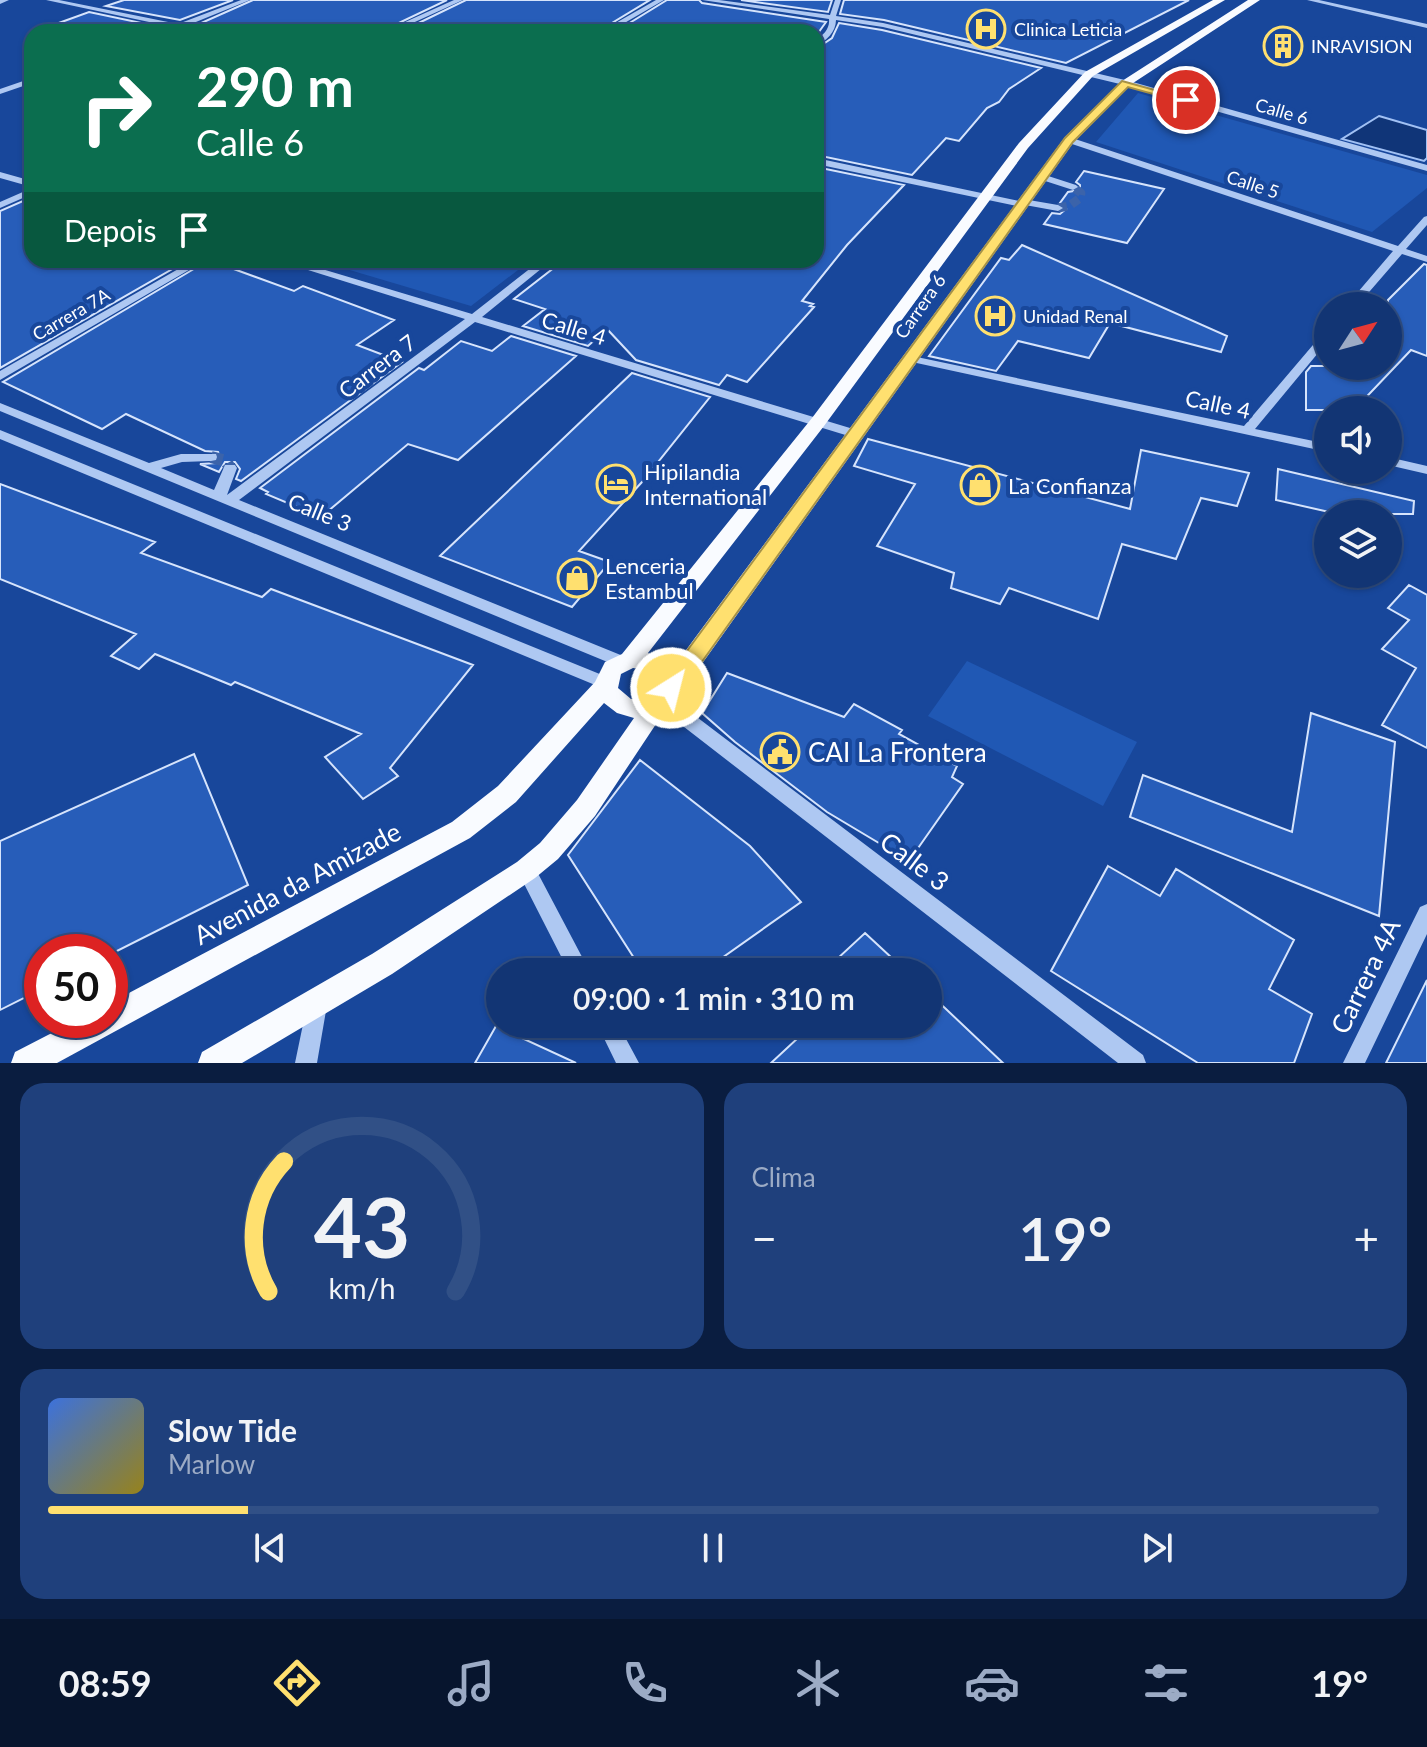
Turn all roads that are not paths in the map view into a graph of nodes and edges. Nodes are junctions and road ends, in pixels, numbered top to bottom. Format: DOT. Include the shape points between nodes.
graph roads {
  1 [pos="6,0"];
  2 [pos="49,0"];
  3 [pos="247,0"];
  4 [pos="460,0"];
  5 [pos="661,0"];
  6 [pos="705,0"];
  7 [pos="838,0"];
  8 [pos="1220,0"];
  9 [pos="1255,0"];
  10 [pos="1310,0"];
  11 [pos="0,2"];
  12 [pos="832,19"];
  13 [pos="169,24"];
  14 [pos="184,24"];
  15 [pos="405,24"];
  16 [pos="618,24"];
  17 [pos="1427,26"];
  18 [pos="824,37"];
  19 [pos="1089,74"];
  20 [pos="24,83"];
  21 [pos="1126,83"];
  22 [pos="0,92"];
  23 [pos="1069,140"];
  24 [pos="824,163"];
  25 [pos="1427,168"];
  26 [pos="0,175"];
  27 [pos="1042,177"];
  28 [pos="24,182"];
  29 [pos="1073,187"];
  30 [pos="24,194"];
  31 [pos="988,197"];
  32 [pos="1022,203"];
  33 [pos="0,205"];
  34 [pos="1058,208"];
  35 [pos="1427,219"];
  36 [pos="1399,249"];
  37 [pos="1427,259"];
  38 [pos="187,268"];
  39 [pos="308,268"];
  40 [pos="537,268"];
  41 [pos="1363,292"];
  42 [pos="474,318"];
  43 [pos="1314,351"];
  44 [pos="912,359"];
  45 [pos="0,376"];
  46 [pos="0,407"];
  47 [pos="818,422"];
  48 [pos="1247,430"];
  49 [pos="0,434"];
  50 [pos="856,434"];
  51 [pos="1314,445"];
  52 [pos="211,457"];
  53 [pos="1402,464"];
  54 [pos="147,468"];
  55 [pos="230,468"];
  56 [pos="1427,470"];
  57 [pos="223,499"];
  58 [pos="626,661"];
  59 [pos="606,684"];
  60 [pos="663,698"];
  61 [pos="526,870"];
  62 [pos="1427,913"];
  63 [pos="573,958"];
  64 [pos="317,1004"];
  65 [pos="128,1010"];
  66 [pos="74,1038"];
  67 [pos="615,1038"];
  68 [pos="26,1063"];
  69 [pos="213,1063"];
  70 [pos="306,1063"];
  71 [pos="628,1063"];
  72 [pos="1135,1063"];
  73 [pos="1354,1063"];
  1 -- 11 [label="street"];
  2 -- 13 [label="street"];
  3 -- 14 [label="street"];
  4 -- 15 [label="street"];
  5 -- 16 [label="street"];
  6 -- 12 [label="street, Calle 6"];
  7 -- 12 [label="street"];
  8 -- 19 [label="main road, Carrera 6"];
  9 -- 21 [label="main road, Carrera 6"];
  10 -- 17 [label="street"];
  12 -- 18 [label="street"];
  12 -- 19 [label="street, Calle 6" via="883,25"];
  19 -- 21 [label="street, Calle 6"];
  19 -- 31 [label="main road, Carrera 6" via="1023,146"];
  20 -- 22 [label="street"];
  21 -- 23 [label="main road, Carrera 6"];
  21 -- 25 [label="street, Calle 6"];
  23 -- 27 [label="main road, Carrera 6"];
  23 -- 36 [label="street, Calle 5"];
  24 -- 31 [label="street"];
  26 -- 28 [label="street"];
  27 -- 29 [label="street"];
  27 -- 32 [label="main road, Carrera 6"];
  30 -- 33 [label="street"];
  31 -- 32 [label="street"];
  31 -- 47 [label="main road, Carrera 6"];
  32 -- 34 [label="street"];
  32 -- 44 [label="main road, Carrera 6"];
  35 -- 36 [label="street"];
  36 -- 37 [label="street, Calle 5"];
  36 -- 41 [label="street"];
  38 -- 45 [label="street, Carrera 7A"];
  39 -- 42 [label="street, Calle 4"];
  40 -- 42 [label="street, Carrera 7"];
  42 -- 47 [label="street, Calle 4"];
  42 -- 57 [label="street, Carrera 7"];
  43 -- 48 [label="street"];
  44 -- 48 [label="street, Calle 4"];
  44 -- 50 [label="main road, Carrera 6"];
  46 -- 54 [label="street, Calle 3"];
  47 -- 50 [label="street, Calle 4"];
  47 -- 58 [label="main road, Carrera 6"];
  48 -- 51 [label="street, Calle 4"];
  49 -- 59 [label="street"];
  50 -- 60 [label="main road, Carrera 6"];
  52 -- 54 [label="street" via="181,458"];
  53 -- 56 [label="street"];
  54 -- 57 [label="street, Calle 3"];
  55 -- 57 [label="street"];
  57 -- 58 [label="street, Calle 3"];
  58 -- 59 [label="main road" via="608,674"];
  58 -- 60 [label="main road" via="649,660 665,667 672,680"];
  59 -- 60 [label="main road" via="613,702 622,707 644,709"];
  59 -- 65 [label="main road, Avenida da Amizade" via="507,794 461,830"];
  60 -- 61 [label="main road, Carrera 6" via="586,808"];
  60 -- 72 [label="street, Calle 3"];
  61 -- 63 [label="street"];
  61 -- 64 [label="main road"];
  62 -- 73 [label="street, Carrera 4A"];
  64 -- 69 [label="main road"];
  64 -- 70 [label="street"];
  66 -- 68 [label="main road, Avenida da Amizade"];
  67 -- 71 [label="street"];
}
